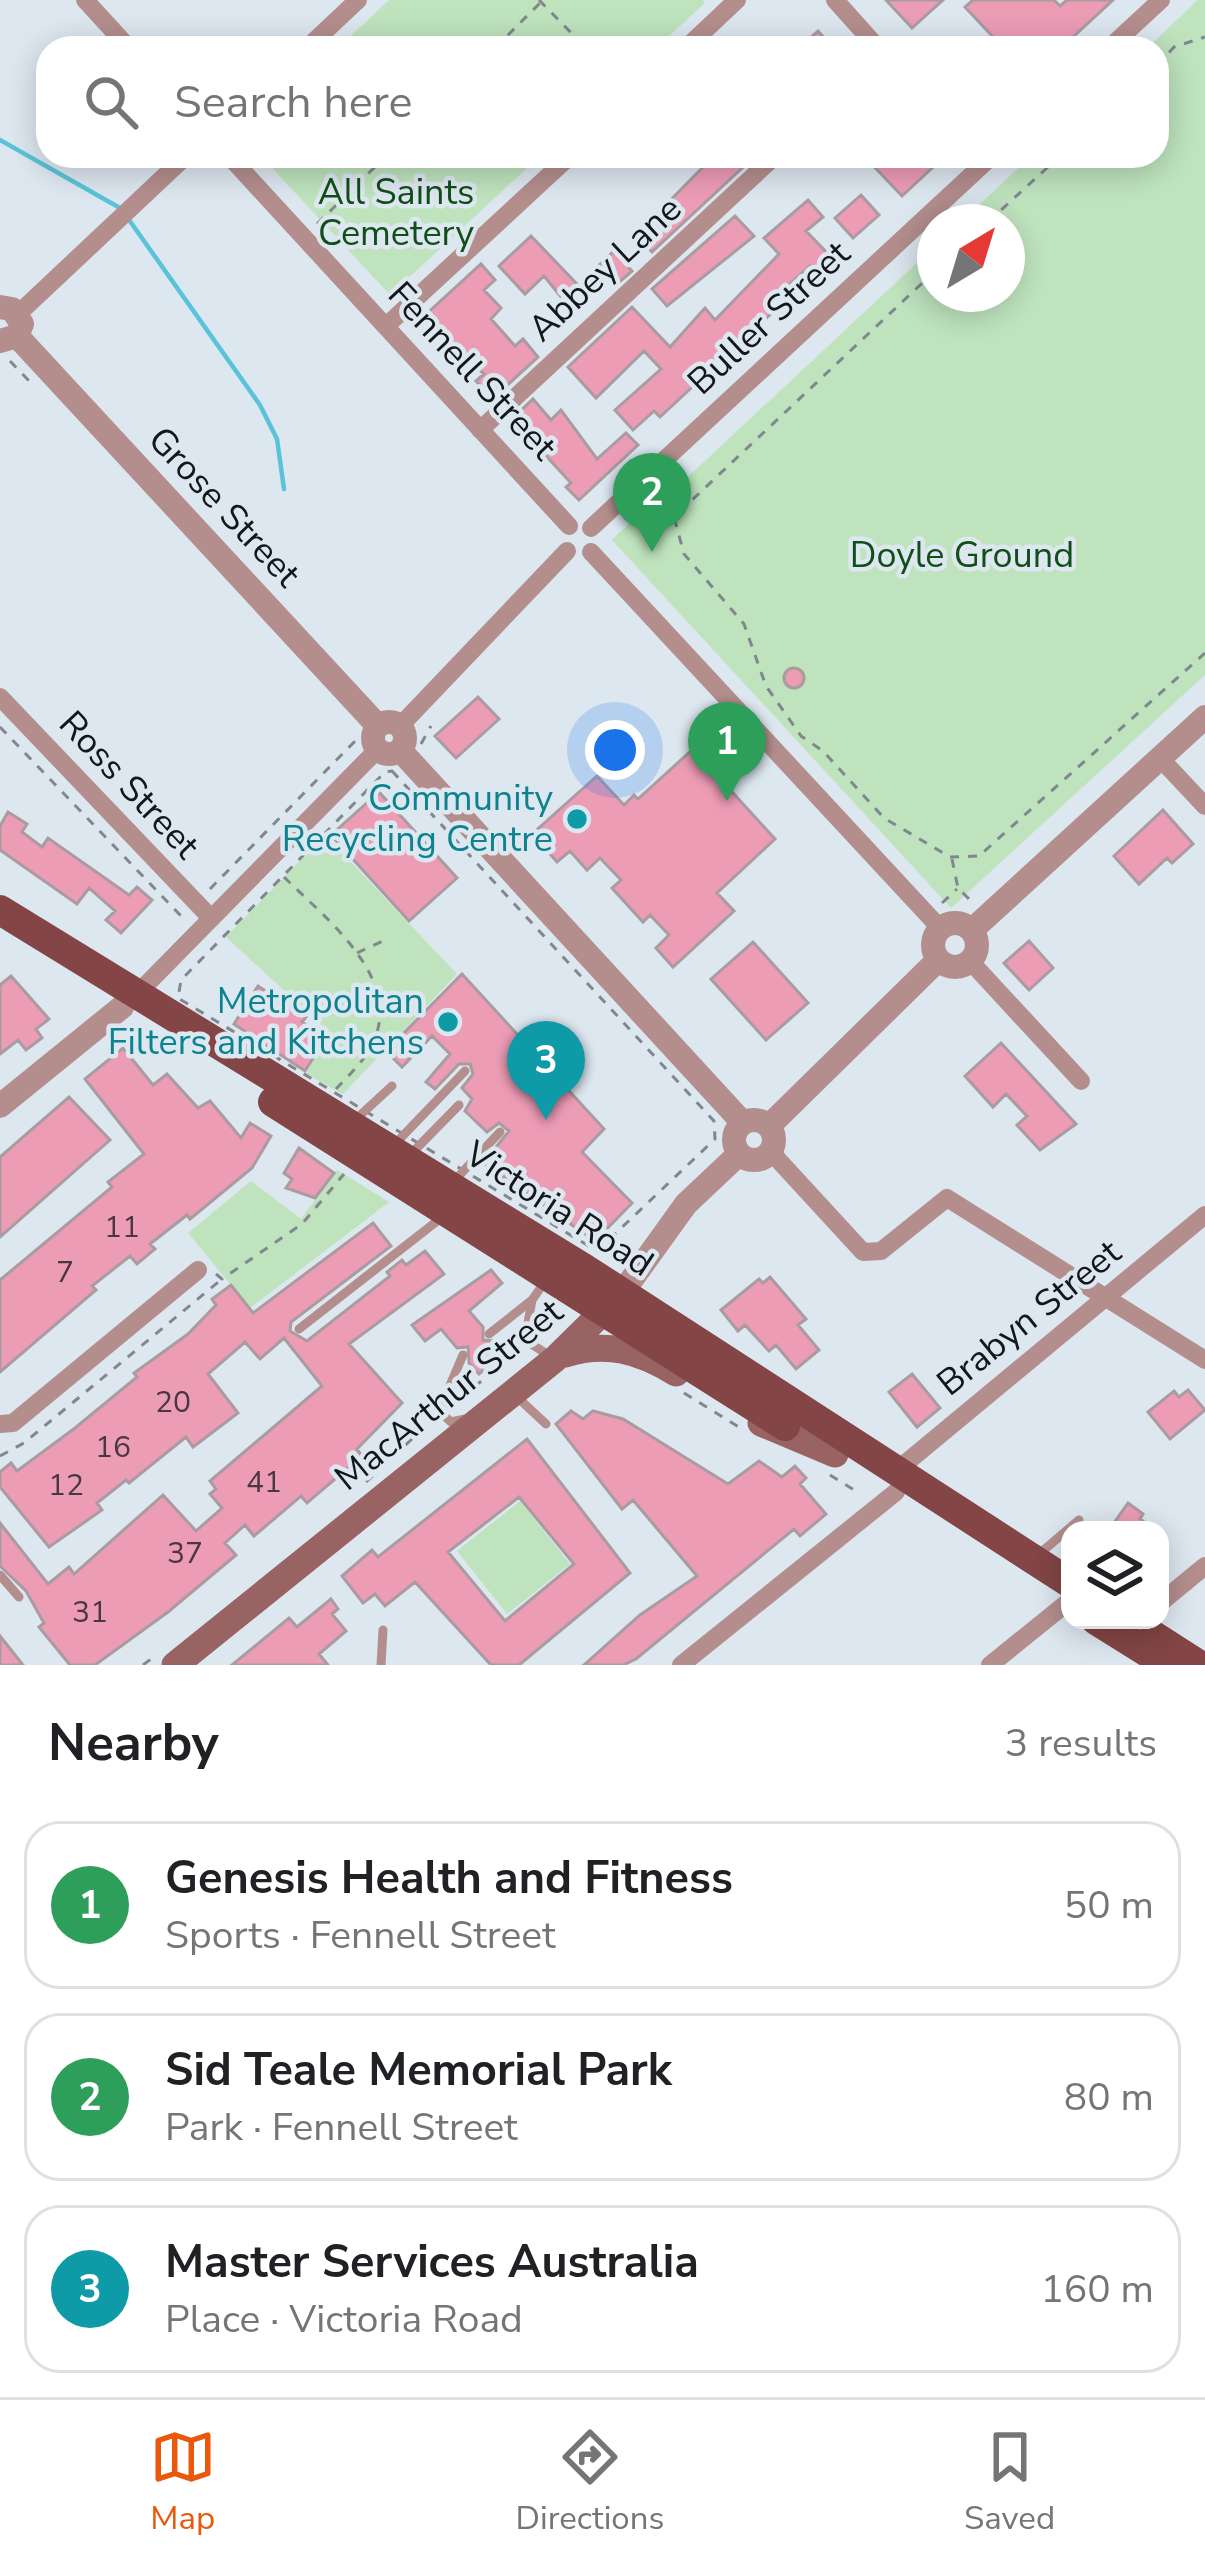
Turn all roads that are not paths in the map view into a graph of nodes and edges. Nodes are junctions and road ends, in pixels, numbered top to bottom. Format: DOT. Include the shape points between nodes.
graph roads {
  1 [pos="85,0"];
  2 [pos="358,0"];
  3 [pos="737,0"];
  4 [pos="835,0"];
  5 [pos="1161,0"];
  6 [pos="118,36"];
  7 [pos="320,36"];
  8 [pos="699,36"];
  9 [pos="867,36"];
  10 [pos="1122,36"];
  11 [pos="173,168"];
  12 [pos="240,168"];
  13 [pos="557,168"];
  14 [pos="762,168"];
  15 [pos="976,168"];
  16 [pos="9,325"];
  17 [pos="386,326"];
  18 [pos="480,430"];
  19 [pos="569,526"];
  20 [pos="591,528"];
  21 [pos="566,551"];
  22 [pos="591,552"];
  23 [pos="0,697"];
  24 [pos="1205,717"];
  25 [pos="389,747"];
  26 [pos="1160,758"];
  27 [pos="1205,806"];
  28 [pos="0,910"];
  29 [pos="211,918"];
  30 [pos="934,922"];
  31 [pos="979,924"];
  32 [pos="0,931"];
  33 [pos="938,960"];
  34 [pos="970,961"];
  35 [pos="128,1001"];
  36 [pos="465,1071"];
  37 [pos="1081,1081"];
  38 [pos="392,1086"];
  39 [pos="459,1105"];
  40 [pos="0,1106"];
  41 [pos="743,1123"];
  42 [pos="350,1124"];
  43 [pos="769,1126"];
  44 [pos="500,1132"];
  45 [pos="771,1152"];
  46 [pos="399,1153"];
  47 [pos="740,1154"];
  48 [pos="449,1199"];
  49 [pos="1205,1215"];
  50 [pos="197,1270"];
  51 [pos="539,1290"];
  52 [pos="1108,1299"];
  53 [pos="612,1304"];
  54 [pos="299,1329"];
  55 [pos="489,1334"];
  56 [pos="463,1355"];
  57 [pos="555,1359"];
  58 [pos="1205,1360"];
  59 [pos="512,1394"];
  60 [pos="486,1415"];
  61 [pos="0,1424"];
  62 [pos="546,1424"];
  63 [pos="835,1454"];
  64 [pos="895,1482"];
  65 [pos="1079,1520"];
  66 [pos="1032,1560"];
  67 [pos="1205,1566"];
  68 [pos="0,1575"];
  69 [pos="1061,1588"];
  70 [pos="1169,1590"];
  71 [pos="1061,1591"];
  72 [pos="19,1597"];
  73 [pos="1061,1603"];
  74 [pos="1110,1629"];
  75 [pos="1146,1629"];
  76 [pos="382,1630"];
  77 [pos="168,1658"];
  78 [pos="382,1665"];
  79 [pos="681,1665"];
  80 [pos="990,1665"];
  81 [pos="1168,1665"];
  82 [pos="1199,1665"];
  1 -- 6 [label="street"];
  2 -- 7 [label="street"];
  3 -- 8 [label="street"];
  4 -- 9 [label="street"];
  5 -- 10 [label="street"];
  11 -- 16 [label="street"];
  12 -- 17 [label="street, Fennell Street"];
  13 -- 17 [label="street"];
  14 -- 18 [label="street, Abbey Lane"];
  15 -- 20 [label="street, Buller Street"];
  16 -- 25 [label="street, Grose Street"];
  17 -- 18 [label="street, Fennell Street"];
  18 -- 19 [label="street, Fennell Street"];
  19 -- 20 [label="street"];
  19 -- 21 [label="street"];
  20 -- 22 [label="street"];
  21 -- 22 [label="street"];
  21 -- 25 [label="street"];
  22 -- 30 [label="street"];
  23 -- 29 [label="street, Ross Street"];
  24 -- 26 [label="street"];
  25 -- 29 [label="street"];
  25 -- 41 [label="street, Grose Street"];
  26 -- 27 [label="street"];
  26 -- 31 [label="street"];
  28 -- 35 [label="main road, Victoria Road"];
  29 -- 35 [label="street"];
  30 -- 31 [label="street"];
  30 -- 33 [label="street"];
  31 -- 34 [label="street"];
  32 -- 35 [label="main road, Victoria Road"];
  33 -- 34 [label="street" via="954,967"];
  33 -- 43 [label="street"];
  34 -- 37 [label="street"];
  35 -- 40 [label="street"];
  35 -- 42 [label="main road, Victoria Road"];
  35 -- 48 [label="main road, Victoria Road"];
  36 -- 46 [label="lane"];
  38 -- 42 [label="lane"];
  39 -- 46 [label="lane"];
  41 -- 43 [label="street"];
  41 -- 47 [label="street" via="734,1141"];
  42 -- 46 [label="main road, Victoria Road"];
  43 -- 45 [label="street"];
  44 -- 48 [label="lane"];
  45 -- 47 [label="street" via="759,1160"];
  45 -- 52 [label="street" via="863,1252 881,1251 947,1198"];
  46 -- 48 [label="main road, Victoria Road"];
  47 -- 53 [label="street, MacArthur Street" via="686,1204"];
  48 -- 51 [label="main road, Victoria Road" via="485,1246"];
  48 -- 53 [label="main road, Victoria Road"];
  48 -- 54 [label="lane"];
  49 -- 52 [label="street, Brabyn Street"];
  50 -- 61 [label="street" via="13,1423"];
  51 -- 53 [label="main road, Victoria Road"];
  51 -- 55 [label="lane"];
  51 -- 57 [label="lane" via="529,1343"];
  52 -- 58 [label="street"];
  52 -- 64 [label="street, Brabyn Street"];
  53 -- 57 [label="main road, MacArthur Street"];
  53 -- 63 [label="main road, Victoria Road"];
  53 -- 64 [label="main road, Victoria Road"];
  56 -- 60 [label="lane" via="442,1413 451,1422"];
  57 -- 59 [label="main road, MacArthur Street"];
  57 -- 63 [label="main road" via="592,1348 633,1351 752,1419"];
  59 -- 60 [label="main road, MacArthur Street"];
  59 -- 62 [label="lane"];
  60 -- 77 [label="main road, MacArthur Street"];
  63 -- 64 [label="main road, Victoria Road"];
  64 -- 66 [label="main road, Victoria Road"];
  64 -- 71 [label="main road, Victoria Road"];
  64 -- 79 [label="street, Brabyn Street"];
  65 -- 66 [label="lane"];
  66 -- 69 [label="main road, Victoria Road"];
  67 -- 70 [label="street"];
  68 -- 72 [label="lane"];
  73 -- 80 [label="street"];
  74 -- 81 [label="main road"];
  75 -- 82 [label="main road"];
  76 -- 78 [label="lane"];
}
